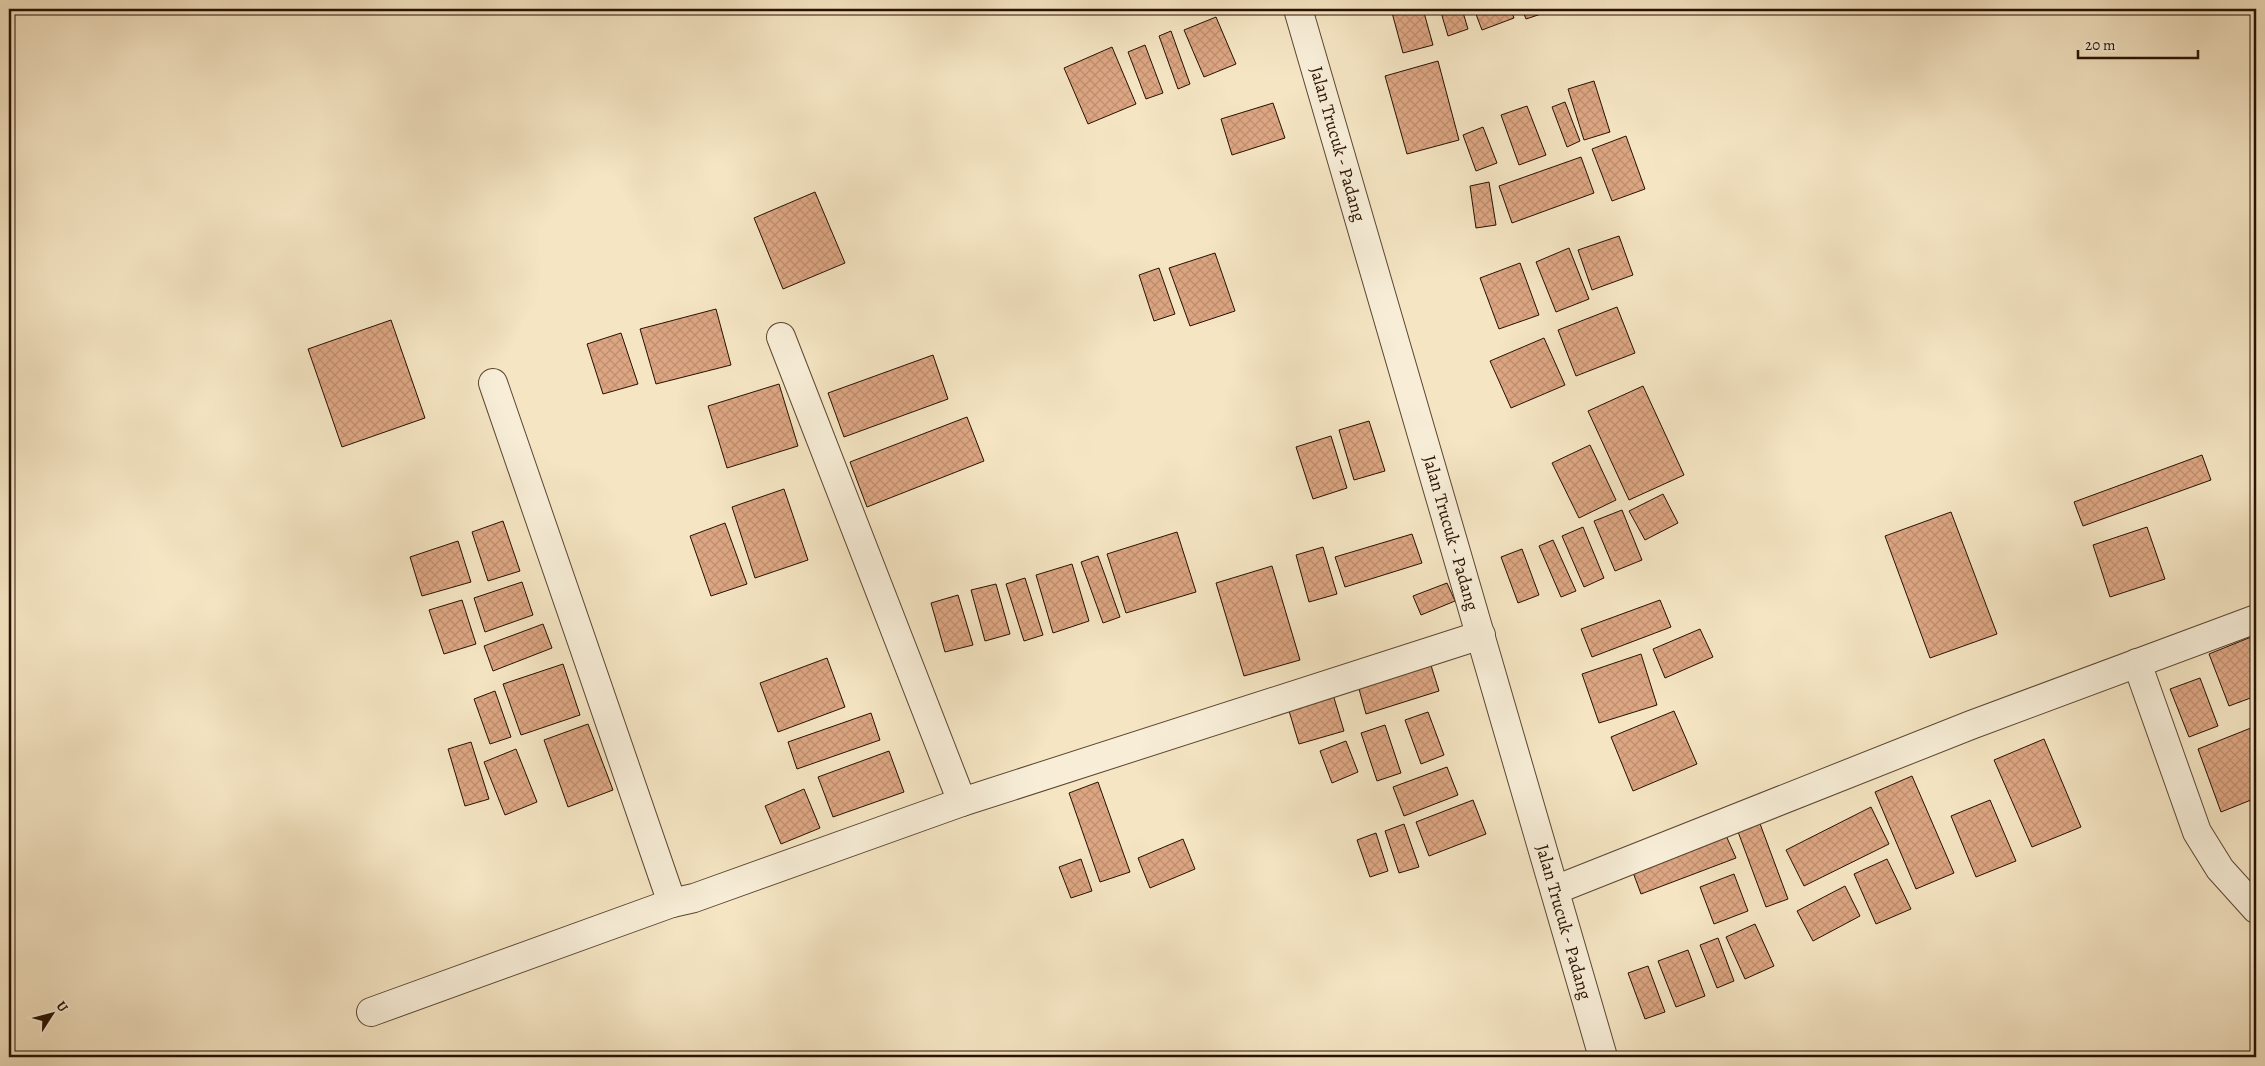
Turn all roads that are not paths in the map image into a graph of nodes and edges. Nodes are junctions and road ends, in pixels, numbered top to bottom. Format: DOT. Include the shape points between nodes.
graph roads {
  1 [pos="1298,9"];
  2 [pos="782,337"];
  3 [pos="493,383"];
  4 [pos="2256,619"];
  5 [pos="1481,635"];
  6 [pos="2137,663"];
  7 [pos="962,802"];
  8 [pos="1555,890"];
  9 [pos="672,903"];
  10 [pos="2256,909"];
  11 [pos="371,1012"];
  12 [pos="1604,1057"];
  1 -- 5 [label="street, Jalan Trucuk - Padang"];
  2 -- 7 [label="street"];
  3 -- 9 [label="street"];
  4 -- 6 [label="street"];
  5 -- 7 [label="street"];
  5 -- 8 [label="street, Jalan Trucuk - Padang"];
  6 -- 8 [label="street" via="1970,725"];
  6 -- 10 [label="street" via="2197,832 2220,869"];
  7 -- 9 [label="street" via="694,898"];
  8 -- 12 [label="street, Jalan Trucuk - Padang"];
  9 -- 11 [label="street"];
}
